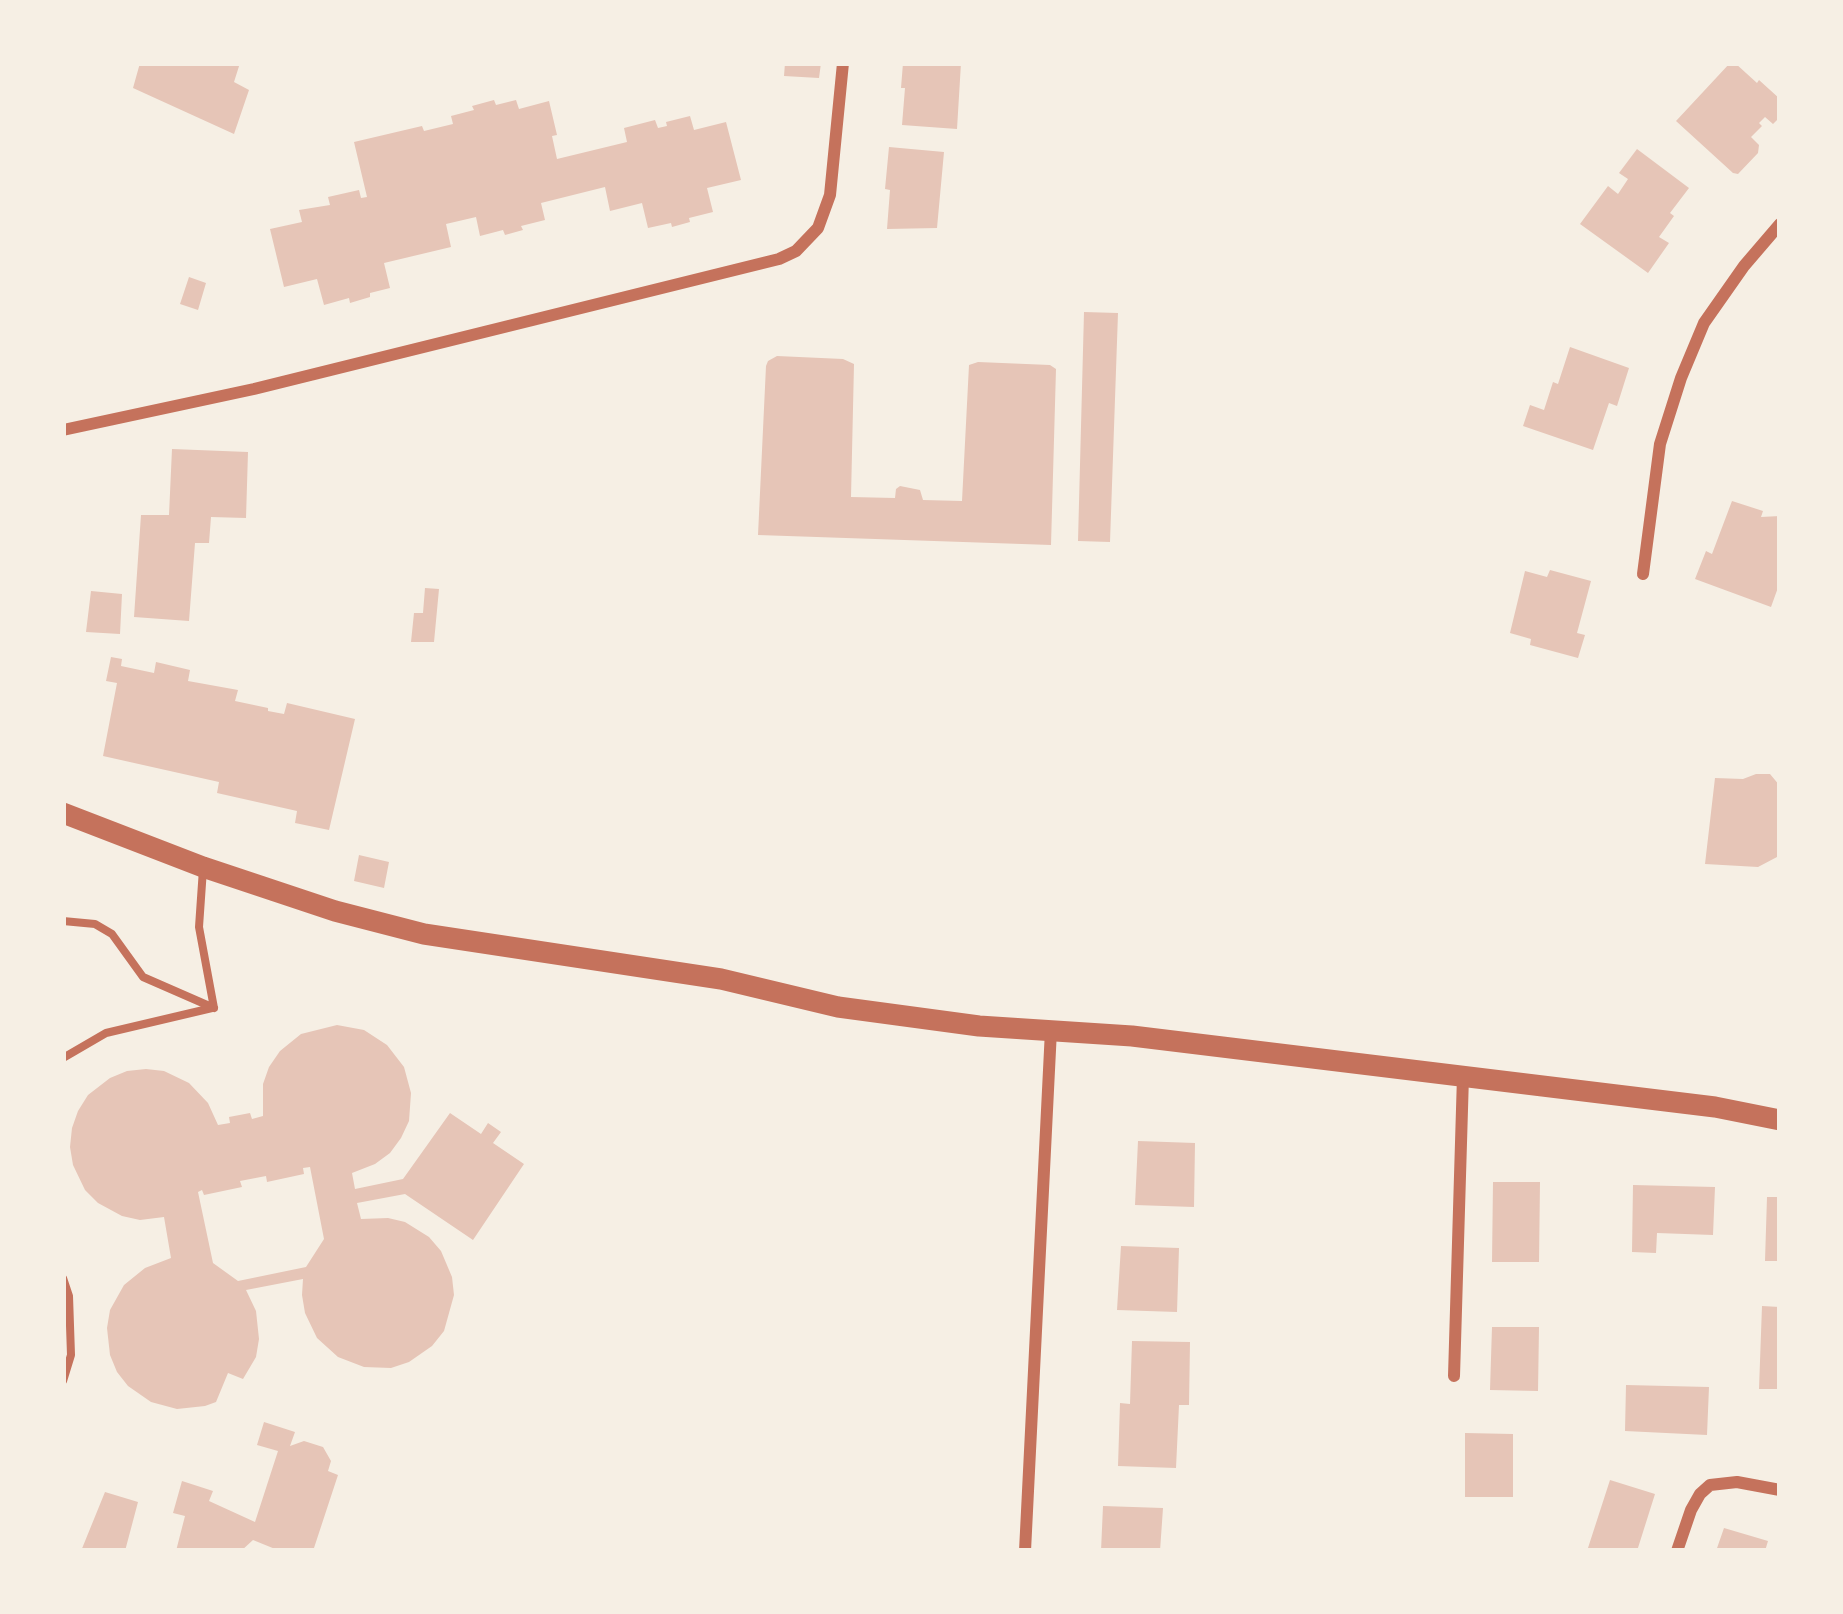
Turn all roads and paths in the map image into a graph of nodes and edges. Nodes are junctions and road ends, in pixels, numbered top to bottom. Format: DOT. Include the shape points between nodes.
graph roads {
  1 [pos="843,63"];
  2 [pos="1780,224"];
  3 [pos="63,430"];
  4 [pos="1643,574"];
  5 [pos="63,813"];
  6 [pos="202,867"];
  7 [pos="63,921"];
  8 [pos="214,1008"];
  9 [pos="1051,1029"];
  10 [pos="63,1058"];
  11 [pos="1462,1076"];
  12 [pos="1780,1120"];
  13 [pos="63,1278"];
  14 [pos="1454,1376"];
  15 [pos="63,1381"];
  16 [pos="1780,1490"];
  17 [pos="1025,1551"];
  18 [pos="1678,1551"];
  1 -- 3 [label="street" via="830,195 818,228 779,259"];
  2 -- 4 [label="street" via="1704,323 1681,378 1660,444"];
  5 -- 6 [label="street"];
  6 -- 8 [label="lane" via="199,927"];
  6 -- 9 [label="street" via="424,934 722,979 838,1006"];
  7 -- 8 [label="lane" via="95,924 143,976"];
  8 -- 10 [label="lane" via="106,1033"];
  9 -- 11 [label="street"];
  9 -- 17 [label="street"];
  11 -- 12 [label="street"];
  11 -- 14 [label="street"];
  13 -- 15 [label="lane" via="71,1355"];
  16 -- 18 [label="street" via="1710,1485 1691,1510"];
}
